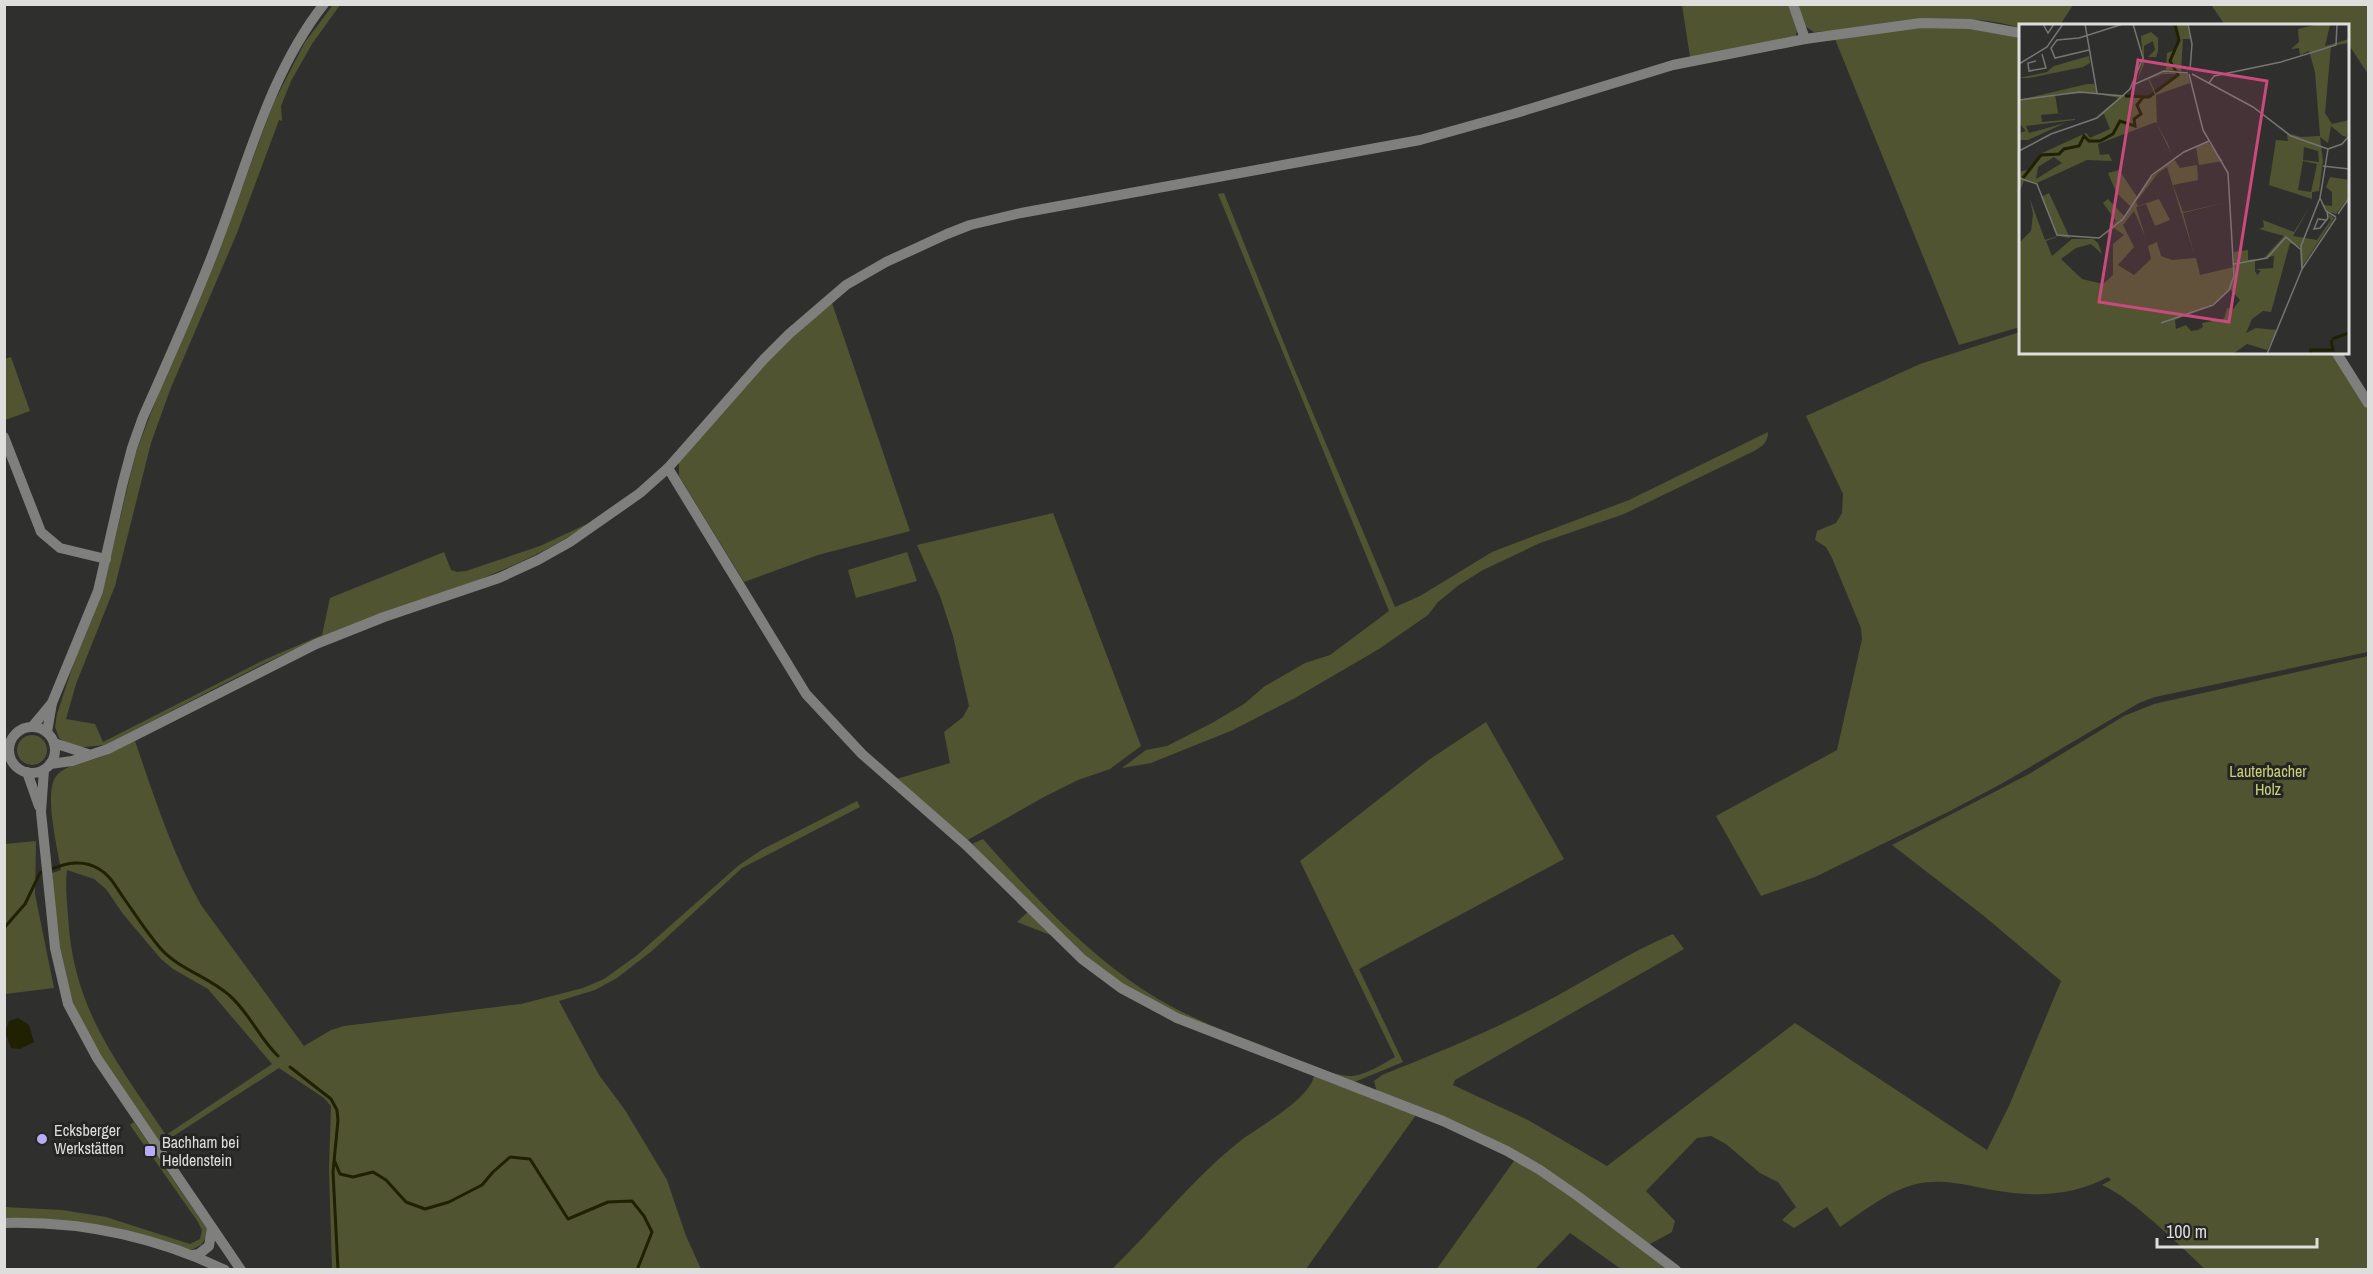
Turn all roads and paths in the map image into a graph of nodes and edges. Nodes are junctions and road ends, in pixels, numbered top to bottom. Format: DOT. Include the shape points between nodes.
graph roads {
  1 [pos="324,4"];
  2 [pos="1793,4"];
  3 [pos="2019,33"];
  4 [pos="1805,39"];
  5 [pos="2337,354"];
  6 [pos="2368,403"];
  7 [pos="4,437"];
  8 [pos="668,468"];
  9 [pos="106,559"];
  10 [pos="52,703"];
  11 [pos="32,726"];
  12 [pos="47,732"];
  13 [pos="54,743"];
  14 [pos="8,744"];
  15 [pos="88,754"];
  16 [pos="8,758"];
  17 [pos="47,767"];
  18 [pos="27,772"];
  19 [pos="41,812"];
  20 [pos="4,1223"];
  21 [pos="212,1228"];
  22 [pos="193,1255"];
  23 [pos="225,1269"];
  24 [pos="241,1269"];
  25 [pos="1676,1269"];
  1 -- 9 [label="street" via="293,51 271,97 220,235 143,417 132,447"];
  2 -- 4 [label="street"];
  3 -- 4 [label="street" via="1978,25 1921,23"];
  4 -- 8 [label="street" via="1673,64 1420,140 970,225 886,262 846,285 764,359"];
  5 -- 6 [label="street"];
  7 -- 9 [label="street" via="41,532 60,548"];
  8 -- 15 [label="street" via="608,517 538,560 499,578 316,644 108,749"];
  8 -- 25 [label="street" via="806,694 871,762 966,845 1089,965 1121,988 1177,1018 1443,1121 1507,1151 1579,1197"];
  9 -- 10 [label="street" via="98,591"];
  10 -- 11 [label="street"];
  10 -- 12 [label="street"];
  11 -- 12 [label="street"];
  11 -- 14 [label="street" via="20,730"];
  12 -- 13 [label="street"];
  13 -- 15 [label="street"];
  13 -- 17 [label="street" via="55,755"];
  14 -- 16 [label="street"];
  15 -- 17 [label="street"];
  16 -- 18 [label="street"];
  17 -- 18 [label="street"];
  17 -- 19 [label="street"];
  18 -- 19 [label="street"];
  19 -- 21 [label="street" via="55,948 68,1004 97,1058"];
  20 -- 22 [label="street" via="59,1224 115,1232"];
  21 -- 22 [label="street" via="209,1246"];
  21 -- 24 [label="street"];
  22 -- 23 [label="street"];
}
